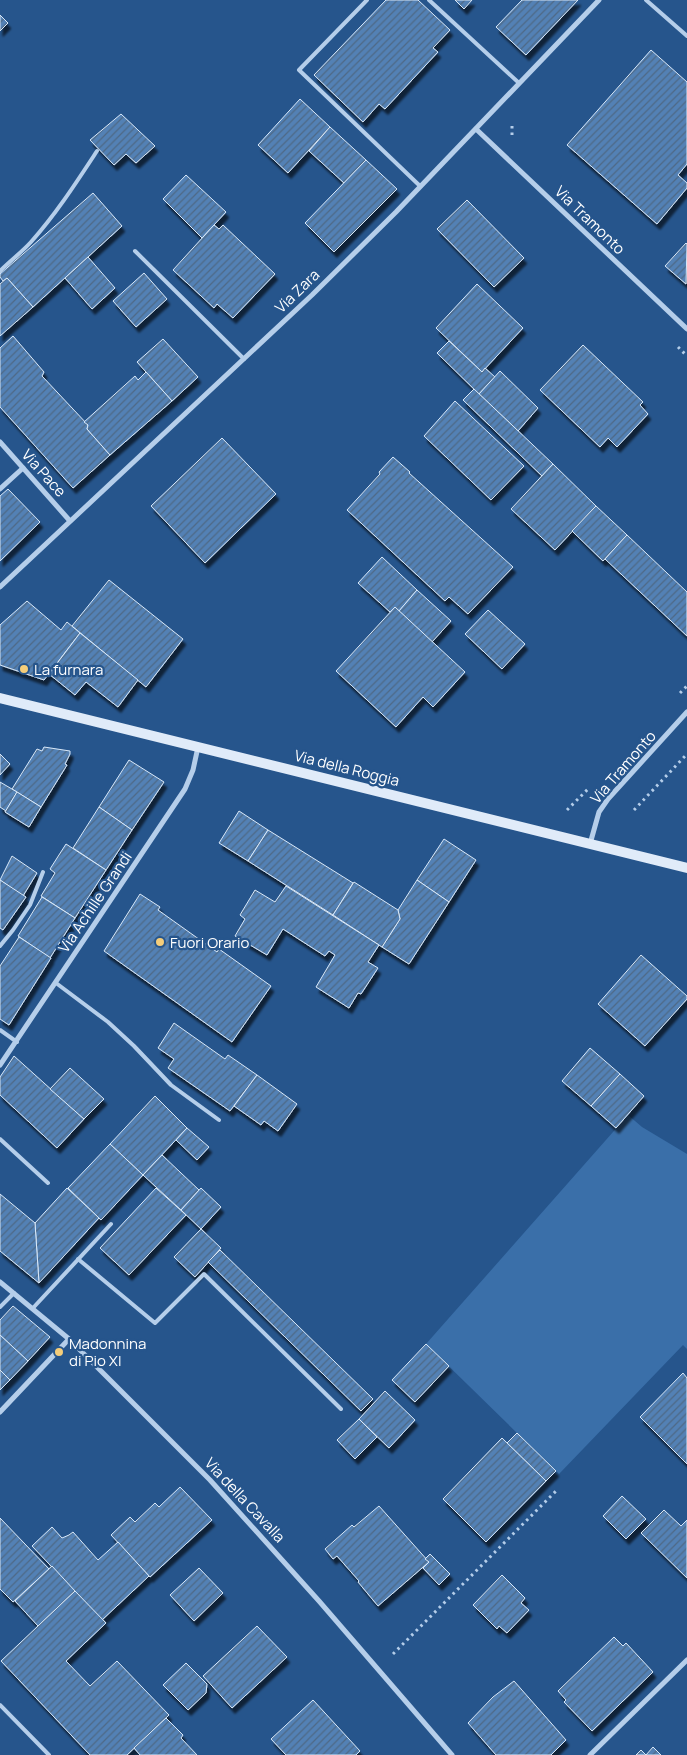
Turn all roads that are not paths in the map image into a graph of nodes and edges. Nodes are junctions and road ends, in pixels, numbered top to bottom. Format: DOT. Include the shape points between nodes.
graph roads {
  1 [pos="367,0"];
  2 [pos="429,0"];
  3 [pos="599,0"];
  4 [pos="646,0"];
  5 [pos="687,36"];
  6 [pos="519,83"];
  7 [pos="476,129"];
  8 [pos="96,151"];
  9 [pos="420,186"];
  10 [pos="135,251"];
  11 [pos="0,271"];
  12 [pos="687,329"];
  13 [pos="244,359"];
  14 [pos="0,442"];
  15 [pos="23,468"];
  16 [pos="0,489"];
  17 [pos="70,520"];
  18 [pos="0,587"];
  19 [pos="0,698"];
  20 [pos="687,712"];
  21 [pos="198,747"];
  22 [pos="590,844"];
  23 [pos="687,868"];
  24 [pos="43,872"];
  25 [pos="0,946"];
  26 [pos="56,983"];
  27 [pos="0,1030"];
  28 [pos="16,1042"];
  29 [pos="0,1065"];
  30 [pos="219,1120"];
  31 [pos="0,1139"];
  32 [pos="48,1183"];
  33 [pos="111,1224"];
  34 [pos="78,1259"];
  35 [pos="0,1282"];
  36 [pos="14,1293"];
  37 [pos="0,1307"];
  38 [pos="33,1308"];
  39 [pos="69,1339"];
  40 [pos="341,1409"];
  41 [pos="0,1412"];
  42 [pos="687,1660"];
  43 [pos="0,1705"];
  44 [pos="49,1755"];
  45 [pos="452,1755"];
  46 [pos="590,1755"];
  1 -- 9 [label="lane" via="300,70"];
  2 -- 6 [label="lane"];
  3 -- 6 [label="street, Via Zara"];
  4 -- 5 [label="lane"];
  6 -- 7 [label="street, Via Zara"];
  7 -- 9 [label="street, Via Zara"];
  7 -- 12 [label="street, Via Tramonto"];
  8 -- 11 [label="lane" via="50,220"];
  9 -- 13 [label="street, Via Zara"];
  10 -- 13 [label="lane"];
  13 -- 17 [label="street, Via Zara"];
  14 -- 15 [label="street, Via Pace"];
  15 -- 16 [label="street"];
  15 -- 17 [label="street, Via Pace"];
  17 -- 18 [label="street, Via Zara"];
  19 -- 21 [label="street, Via della Roggia"];
  20 -- 22 [label="street, Via Tramonto" via="599,812"];
  21 -- 22 [label="street, Via della Roggia"];
  21 -- 26 [label="street, Via Achille Grandi" via="185,789"];
  22 -- 23 [label="street, Via della Roggia"];
  24 -- 25 [label="lane" via="30,905"];
  26 -- 28 [label="street, Via Achille Grandi"];
  26 -- 30 [label="lane" via="108,1022 171,1085"];
  27 -- 28 [label="lane"];
  28 -- 29 [label="street, Via Achille Grandi"];
  31 -- 32 [label="lane"];
  33 -- 34 [label="lane"];
  34 -- 38 [label="lane"];
  34 -- 40 [label="lane" via="155,1323 204,1274"];
  35 -- 36 [label="street, Via della Cavalla"];
  36 -- 37 [label="lane"];
  36 -- 38 [label="street, Via della Cavalla"];
  38 -- 39 [label="street, Via della Cavalla"];
  39 -- 41 [label="street"];
  39 -- 45 [label="street, Via della Cavalla" via="210,1480"];
  42 -- 46 [label="street"];
  43 -- 44 [label="lane"];
}
